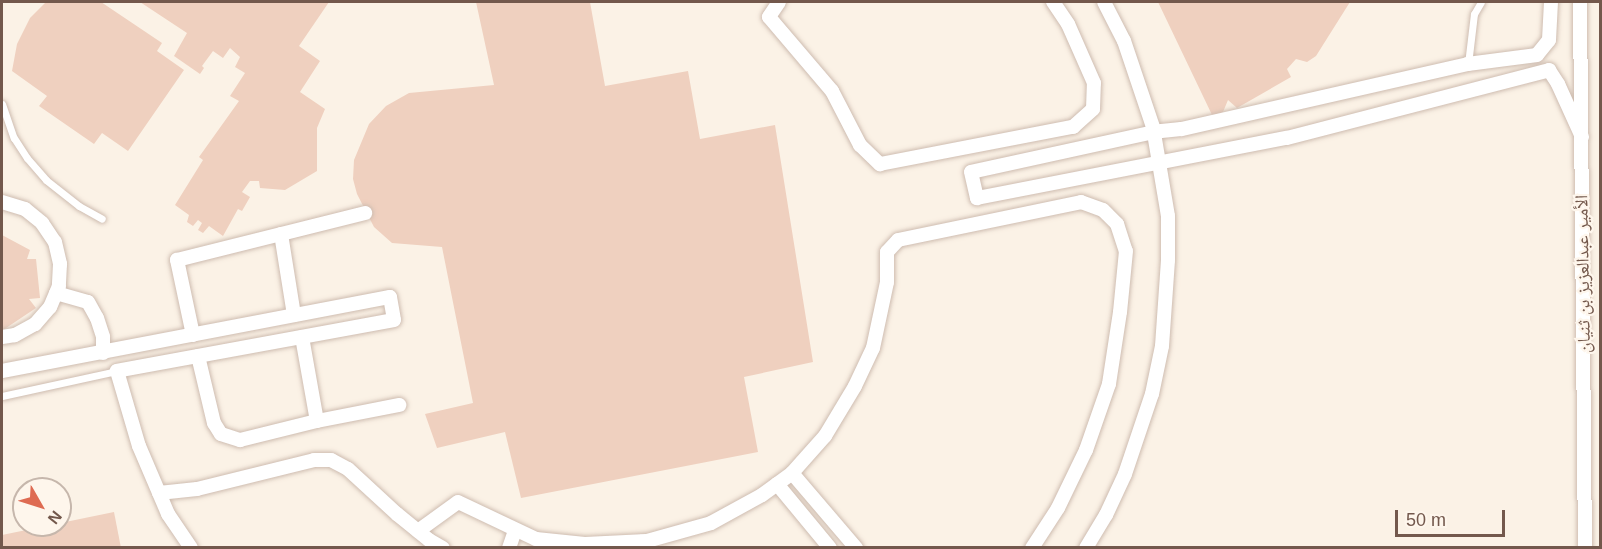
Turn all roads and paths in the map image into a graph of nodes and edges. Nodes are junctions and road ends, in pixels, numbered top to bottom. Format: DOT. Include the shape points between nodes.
graph roads {
  1 [pos="779,2"];
  2 [pos="1053,2"];
  3 [pos="1104,2"];
  4 [pos="1481,2"];
  5 [pos="1551,2"];
  6 [pos="1580,2"];
  7 [pos="1464,65"];
  8 [pos="1461,93"];
  9 [pos="2,104"];
  10 [pos="1154,132"];
  11 [pos="1582,137"];
  12 [pos="1161,164"];
  13 [pos="2,202"];
  14 [pos="365,213"];
  15 [pos="102,219"];
  16 [pos="281,234"];
  17 [pos="56,293"];
  18 [pos="294,315"];
  19 [pos="193,335"];
  20 [pos="2,337"];
  21 [pos="302,337"];
  22 [pos="103,353"];
  23 [pos="198,356"];
  24 [pos="2,371"];
  25 [pos="117,371"];
  26 [pos="2,396"];
  27 [pos="399,405"];
  28 [pos="317,421"];
  29 [pos="792,473"];
  30 [pos="777,484"];
  31 [pos="159,494"];
  32 [pos="418,531"];
  33 [pos="515,531"];
  34 [pos="534,543"];
  35 [pos="191,548"];
  36 [pos="443,548"];
  37 [pos="509,548"];
  38 [pos="830,548"];
  39 [pos="856,548"];
  40 [pos="1032,548"];
  41 [pos="1086,548"];
  42 [pos="1585,548"];
  1 -- 2 [label="street" via="769,17 832,91 861,145 880,164 1073,127 1093,109 1094,83 1068,24"];
  3 -- 10 [label="street" via="1124,40"];
  4 -- 7 [label="lane" via="1474,14"];
  5 -- 7 [label="street" via="1549,40 1537,55"];
  6 -- 11 [label="street, الأمير عبدالعزيز بن ثنيان"];
  7 -- 8 [label="street"];
  7 -- 10 [label="street"];
  8 -- 11 [label="street" via="1549,70"];
  8 -- 12 [label="street" via="1287,138"];
  9 -- 15 [label="lane" via="14,138 46,180"];
  10 -- 12 [label="street"];
  10 -- 12 [label="street" via="971,172 977,198"];
  11 -- 42 [label="street, الأمير عبدالعزيز بن ثنيان"];
  12 -- 41 [label="street" via="1168,216 1162,346 1141,433 1106,515"];
  13 -- 17 [label="street" via="25,209 42,223 55,242 60,264"];
  14 -- 16 [label="street"];
  16 -- 18 [label="street"];
  16 -- 19 [label="street" via="177,260"];
  17 -- 20 [label="street" via="35,324"];
  17 -- 22 [label="street" via="88,302 103,337"];
  18 -- 19 [label="street"];
  18 -- 21 [label="street" via="390,297 394,320"];
  19 -- 22 [label="street"];
  21 -- 23 [label="street"];
  21 -- 28 [label="street"];
  22 -- 24 [label="street"];
  23 -- 25 [label="street"];
  23 -- 28 [label="street" via="214,423 221,434 240,440"];
  25 -- 26 [label="lane"];
  25 -- 31 [label="street" via="139,446"];
  27 -- 28 [label="street"];
  29 -- 30 [label="street"];
  29 -- 39 [label="street"];
  29 -- 40 [label="street" via="825,436 873,348 887,282 887,252 898,240 1081,202 1103,210 1117,224 1126,251 1120,312 1109,384 1086,450 1058,508"];
  30 -- 34 [label="street" via="711,523 646,541"];
  30 -- 38 [label="street"];
  31 -- 32 [label="street" via="197,489 314,460 331,460 348,469"];
  31 -- 35 [label="street"];
  32 -- 33 [label="street" via="458,502"];
  32 -- 36 [label="street"];
  33 -- 34 [label="street"];
  33 -- 37 [label="street"];
}
